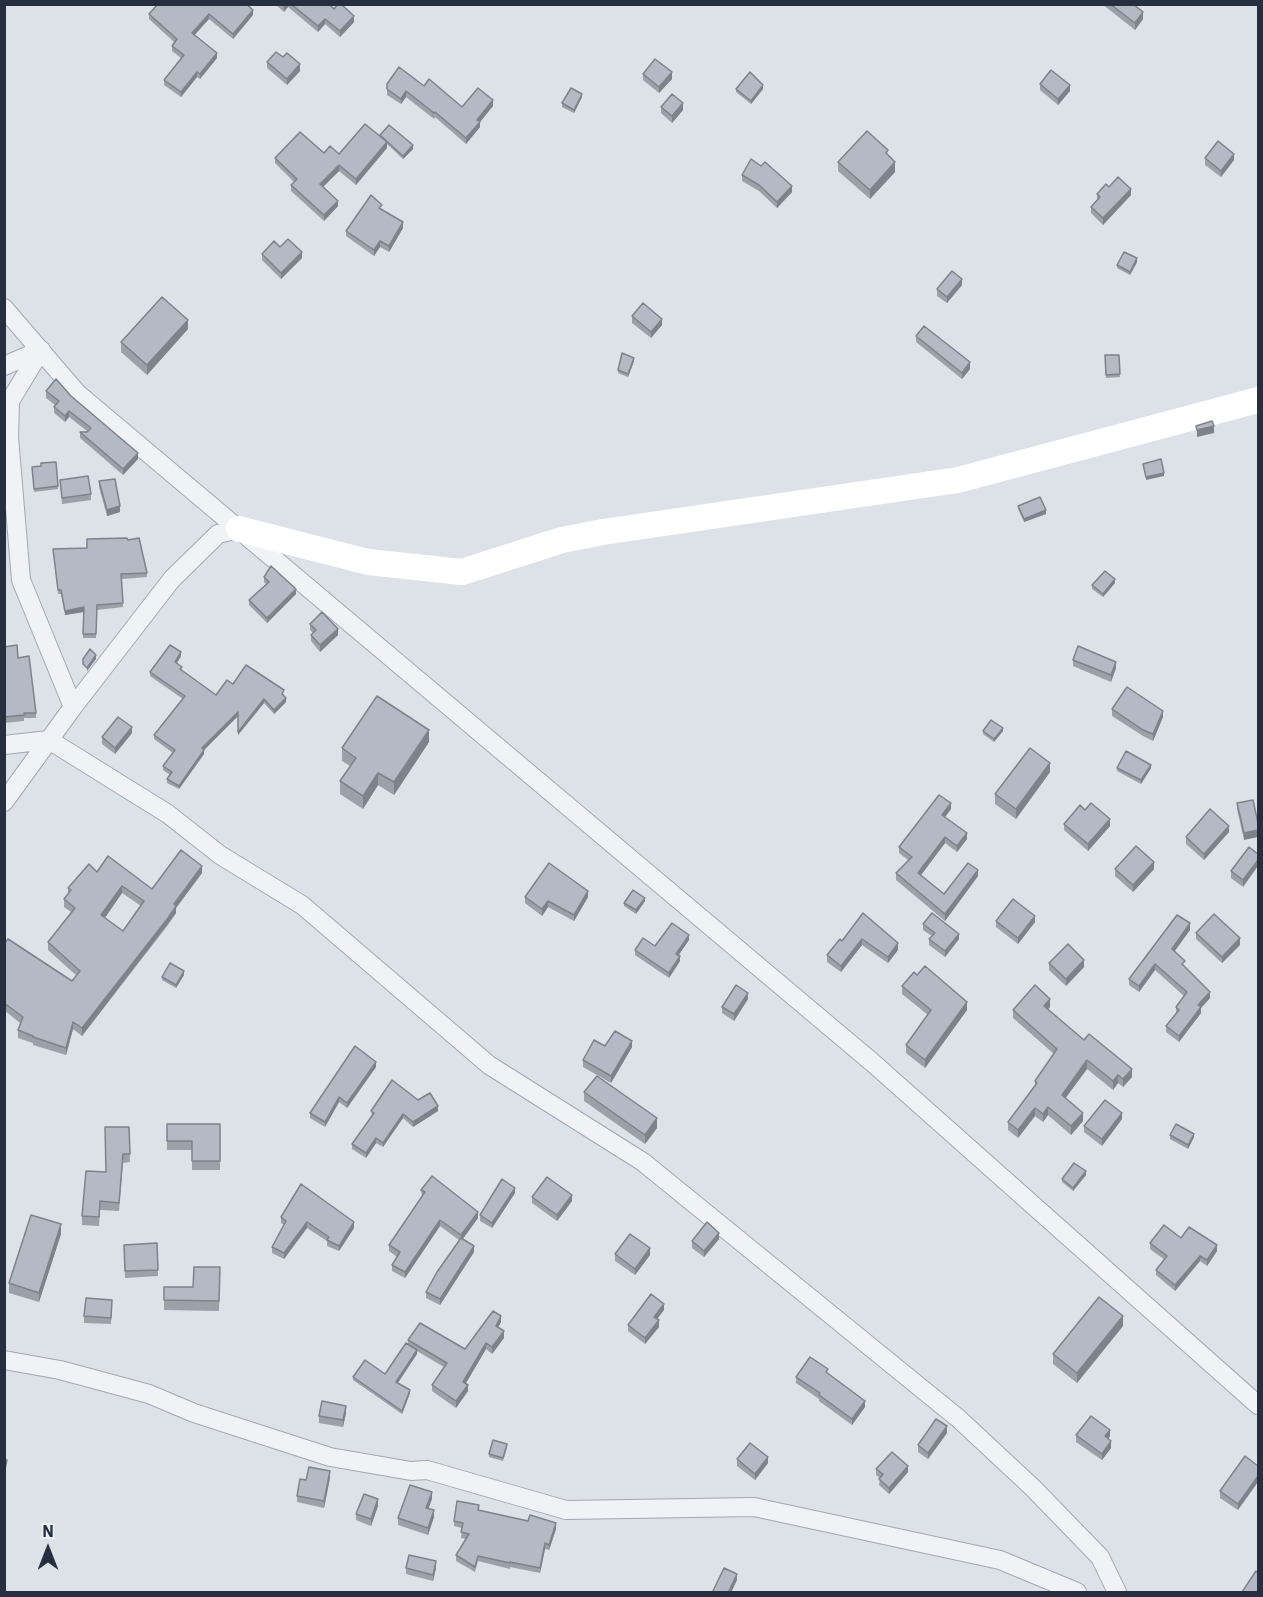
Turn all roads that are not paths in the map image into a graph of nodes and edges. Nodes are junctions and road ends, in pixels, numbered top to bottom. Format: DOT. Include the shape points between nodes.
graph roads {
  1 [pos="4,308"];
  2 [pos="41,350"];
  3 [pos="4,366"];
  4 [pos="1258,400"];
  5 [pos="239,529"];
  6 [pos="13,581"];
  7 [pos="73,707"];
  8 [pos="49,740"];
  9 [pos="4,745"];
  10 [pos="4,802"];
  11 [pos="4,1360"];
  12 [pos="1258,1405"];
  13 [pos="1077,1593"];
  14 [pos="1117,1593"];
  1 -- 2 [label="street"];
  2 -- 3 [label="street"];
  2 -- 5 [label="street" via="78,394"];
  2 -- 6 [label="street" via="10,401"];
  4 -- 5 [label="street" via="958,480 603,532 562,540 462,572 368,562"];
  5 -- 7 [label="street" via="218,534 172,579"];
  5 -- 12 [label="street" via="873,1063"];
  6 -- 7 [label="street"];
  7 -- 8 [label="street"];
  8 -- 9 [label="street"];
  8 -- 10 [label="street"];
  8 -- 14 [label="street" via="168,814 220,855 302,905 489,1065 643,1162 959,1419 1100,1557"];
  11 -- 13 [label="street" via="60,1370 149,1394 194,1413 330,1457 411,1472 427,1470 566,1510 754,1507 1000,1560"];
}
